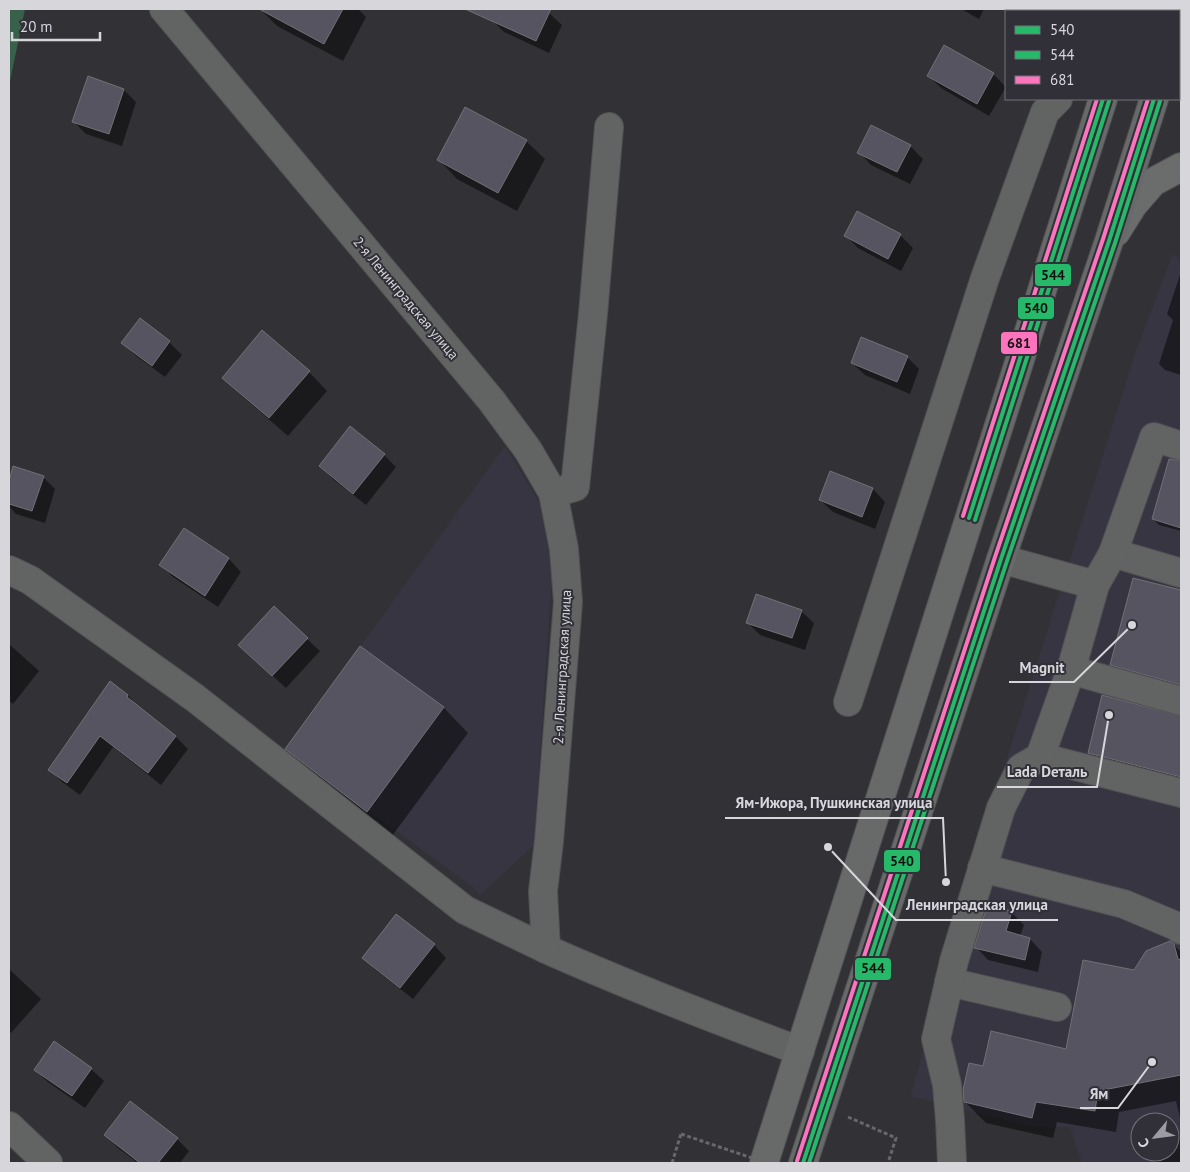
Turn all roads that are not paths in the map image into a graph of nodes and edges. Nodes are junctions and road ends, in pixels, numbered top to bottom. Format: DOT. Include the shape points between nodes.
graph roads {
  1 [pos="164,9"];
  2 [pos="1057,100"];
  3 [pos="1097,100"];
  4 [pos="1154,100"];
  5 [pos="609,127"];
  6 [pos="1181,167"];
  7 [pos="1109,241"];
  8 [pos="1181,446"];
  9 [pos="553,493"];
  10 [pos="1113,553"];
  11 [pos="1001,559"];
  12 [pos="9,570"];
  13 [pos="1181,573"];
  14 [pos="1094,585"];
  15 [pos="1071,670"];
  16 [pos="1181,701"];
  17 [pos="848,702"];
  18 [pos="1040,757"];
  19 [pos="1181,793"];
  20 [pos="982,868"];
  21 [pos="1181,930"];
  22 [pos="546,948"];
  23 [pos="949,982"];
  24 [pos="1057,1007"];
  25 [pos="800,1050"];
  26 [pos="9,1126"];
  27 [pos="48,1163"];
  28 [pos="765,1163"];
  29 [pos="803,1163"];
  30 [pos="952,1163"];
  1 -- 9 [label="street, 2-я Ленинградская улица" via="491,400 528,450"];
  2 -- 17 [label="street" via="1045,112 991,260"];
  3 -- 25 [label="highway"];
  4 -- 7 [label="highway"];
  5 -- 9 [label="street" via="575,487"];
  6 -- 7 [label="main road" via="1153,182"];
  7 -- 11 [label="highway"];
  8 -- 10 [label="street" via="1154,437"];
  9 -- 22 [label="street, 2-я Ленинградская улица" via="564,549 568,602 543,891"];
  10 -- 13 [label="street"];
  10 -- 14 [label="street"];
  11 -- 14 [label="street"];
  11 -- 29 [label="highway"];
  12 -- 22 [label="street" via="30,580 195,698 465,910"];
  14 -- 15 [label="street"];
  15 -- 16 [label="street"];
  15 -- 18 [label="street"];
  18 -- 19 [label="street"];
  18 -- 20 [label="street" via="1021,768 1001,808"];
  20 -- 21 [label="street" via="1124,904"];
  20 -- 23 [label="street"];
  22 -- 25 [label="street" via="618,981"];
  23 -- 24 [label="street"];
  23 -- 30 [label="street" via="936,1039 947,1085"];
  25 -- 28 [label="highway"];
  26 -- 27 [label="street"];
}
